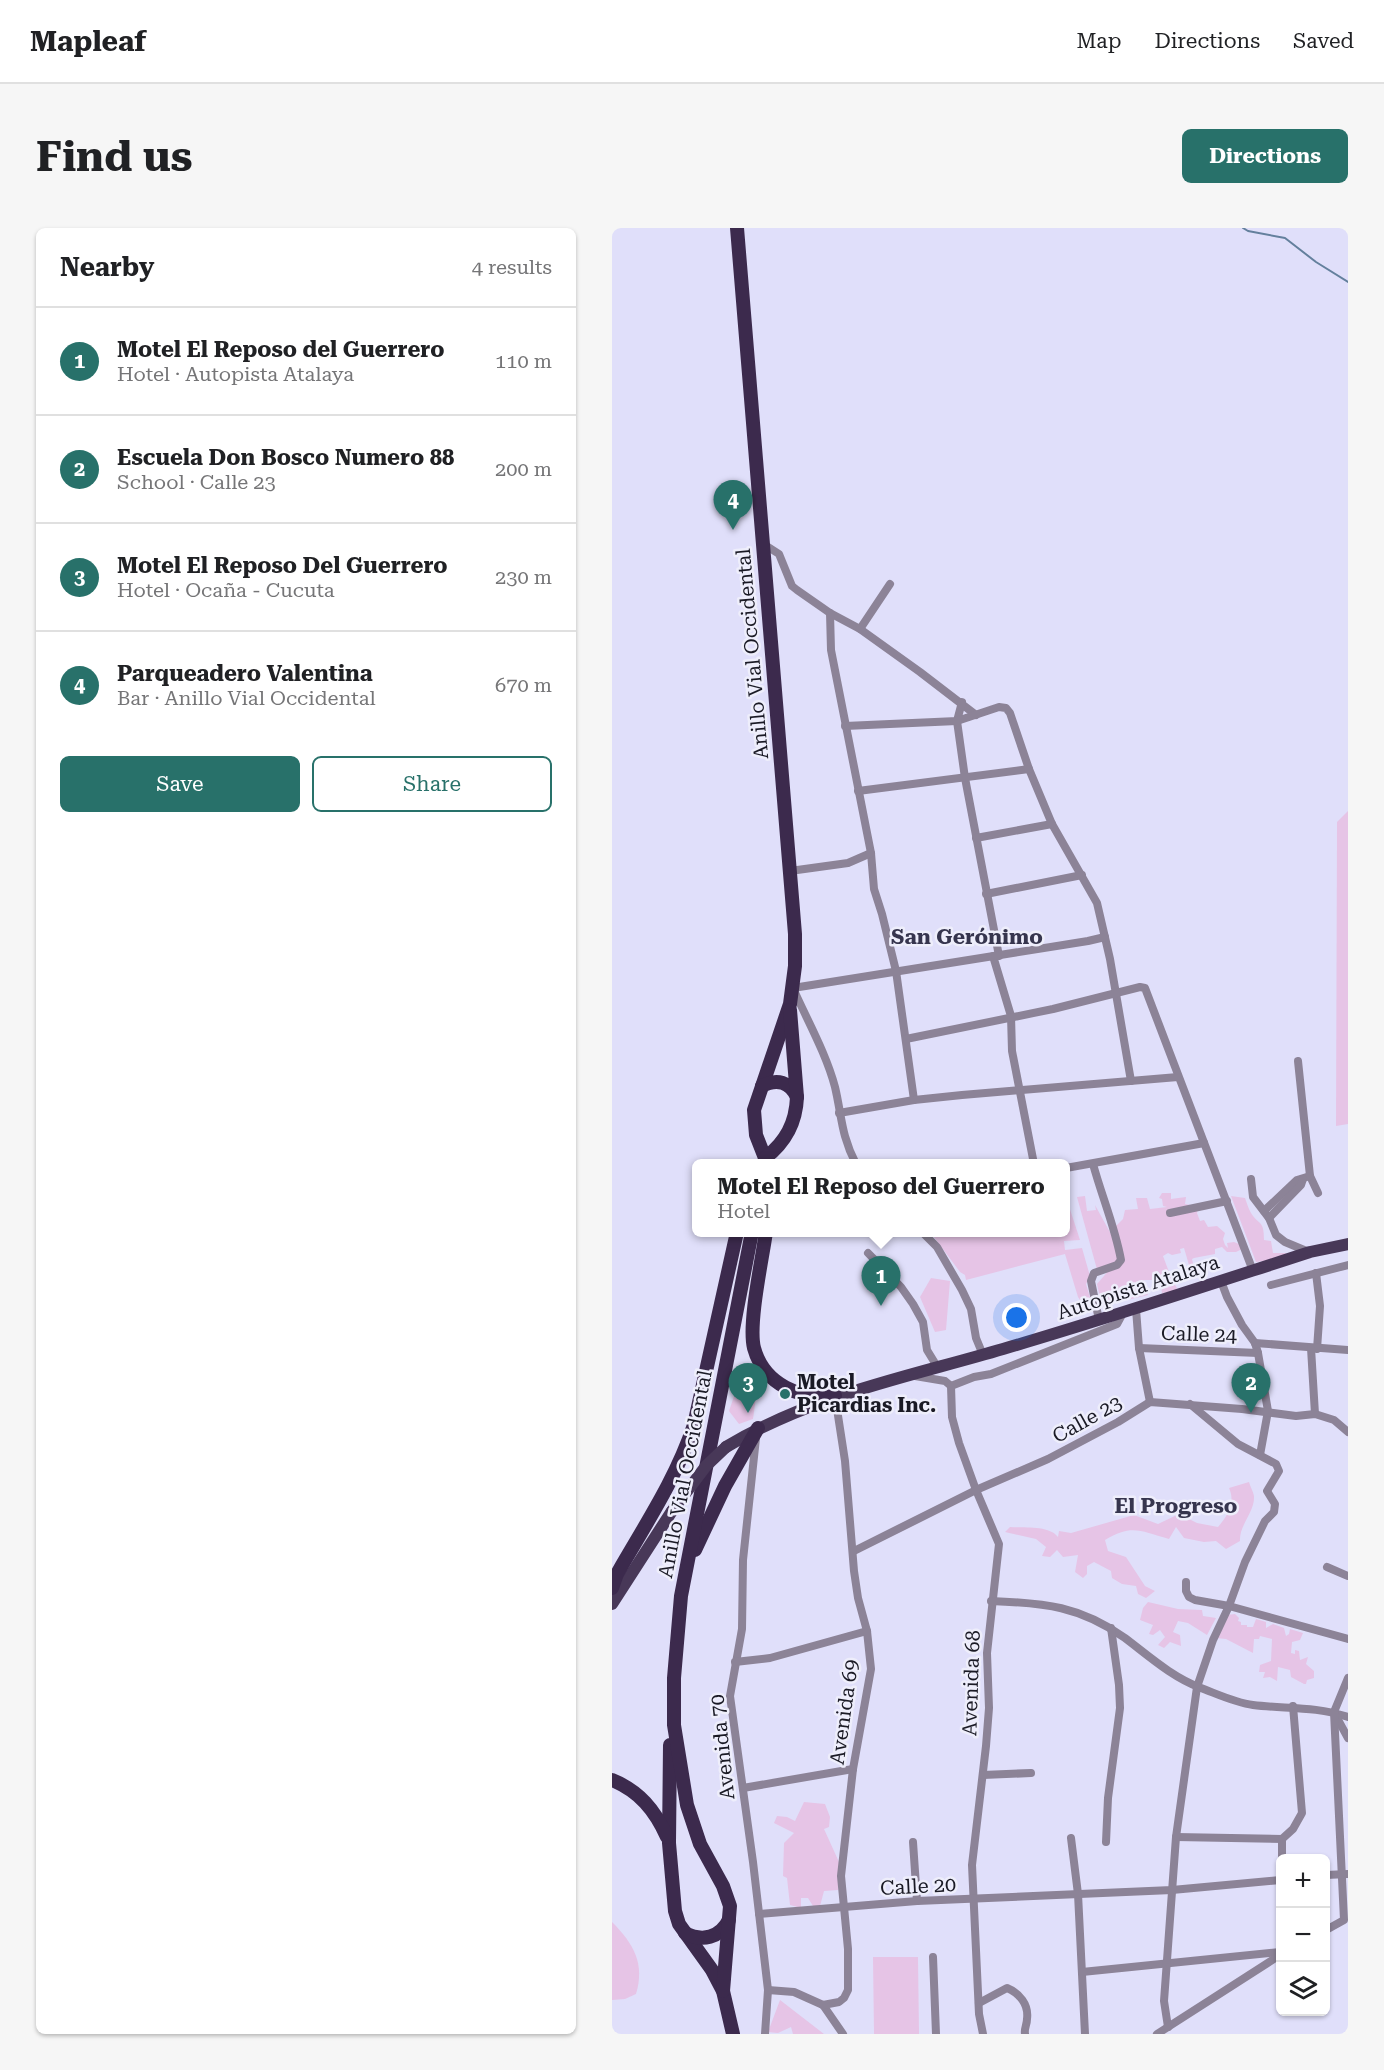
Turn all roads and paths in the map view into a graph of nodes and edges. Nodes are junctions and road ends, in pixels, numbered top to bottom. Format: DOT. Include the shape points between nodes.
graph roads {
  1 [pos="737,228"];
  2 [pos="762,543"];
  3 [pos="890,584"];
  4 [pos="830,613"];
  5 [pos="860,629"];
  6 [pos="962,702"];
  7 [pos="976,714"];
  8 [pos="957,721"];
  9 [pos="845,726"];
  10 [pos="1029,769"];
  11 [pos="965,778"];
  12 [pos="858,791"];
  13 [pos="1052,824"];
  14 [pos="975,838"];
  15 [pos="871,854"];
  16 [pos="790,872"];
  17 [pos="1082,875"];
  18 [pos="986,894"];
  19 [pos="1105,937"];
  20 [pos="996,956"];
  21 [pos="896,971"];
  22 [pos="792,988"];
  23 [pos="1114,994"];
  24 [pos="790,1004"];
  25 [pos="1011,1017"];
  26 [pos="906,1039"];
  27 [pos="1298,1061"];
  28 [pos="1179,1077"];
  29 [pos="1131,1081"];
  30 [pos="762,1086"];
  31 [pos="1019,1092"];
  32 [pos="798,1097"];
  33 [pos="914,1100"];
  34 [pos="839,1113"];
  35 [pos="1204,1143"];
  36 [pos="764,1159"];
  37 [pos="767,1159"];
  38 [pos="854,1159"];
  39 [pos="1033,1159"];
  40 [pos="1093,1164"];
  41 [pos="1070,1167"];
  42 [pos="1306,1178"];
  43 [pos="1251,1179"];
  44 [pos="1318,1193"];
  45 [pos="1227,1201"];
  46 [pos="1170,1213"];
  47 [pos="1266,1215"];
  48 [pos="736,1237"];
  49 [pos="751,1237"];
  50 [pos="765,1237"];
  51 [pos="926,1237"];
  52 [pos="1348,1244"];
  53 [pos="1310,1252"];
  54 [pos="868,1253"];
  55 [pos="1348,1265"];
  56 [pos="1253,1270"];
  57 [pos="1316,1273"];
  58 [pos="1221,1281"];
  59 [pos="1271,1285"];
  60 [pos="1136,1309"];
  61 [pos="1123,1313"];
  62 [pos="1099,1320"];
  63 [pos="1255,1343"];
  64 [pos="1139,1348"];
  65 [pos="1314,1348"];
  66 [pos="1348,1350"];
  67 [pos="1258,1353"];
  68 [pos="982,1355"];
  69 [pos="938,1368"];
  70 [pos="908,1375"];
  71 [pos="951,1386"];
  72 [pos="835,1396"];
  73 [pos="1150,1402"];
  74 [pos="1190,1404"];
  75 [pos="1268,1412"];
  76 [pos="1315,1414"];
  77 [pos="758,1428"];
  78 [pos="1348,1432"];
  79 [pos="1260,1455"];
  80 [pos="976,1490"];
  81 [pos="854,1551"];
  82 [pos="1327,1567"];
  83 [pos="1348,1576"];
  84 [pos="685,1578"];
  85 [pos="1186,1582"];
  86 [pos="612,1588"];
  87 [pos="992,1601"];
  88 [pos="612,1604"];
  89 [pos="1229,1606"];
  90 [pos="1110,1628"];
  91 [pos="867,1631"];
  92 [pos="1348,1639"];
  93 [pos="735,1662"];
  94 [pos="1348,1678"];
  95 [pos="1197,1686"];
  96 [pos="1293,1706"];
  97 [pos="1334,1712"];
  98 [pos="1348,1717"];
  99 [pos="674,1725"];
  100 [pos="1348,1738"];
  101 [pos="853,1769"];
  102 [pos="1031,1773"];
  103 [pos="983,1775"];
  104 [pos="612,1780"];
  105 [pos="743,1788"];
  106 [pos="1176,1837"];
  107 [pos="1071,1838"];
  108 [pos="1282,1839"];
  109 [pos="912,1842"];
  110 [pos="1106,1842"];
  111 [pos="669,1843"];
  112 [pos="1282,1854"];
  113 [pos="1345,1874"];
  114 [pos="1330,1875"];
  115 [pos="1276,1880"];
  116 [pos="1172,1890"];
  117 [pos="1078,1894"];
  118 [pos="973,1899"];
  119 [pos="917,1901"];
  120 [pos="844,1907"];
  121 [pos="759,1914"];
  122 [pos="730,1918"];
  123 [pos="1330,1928"];
  124 [pos="685,1933"];
  125 [pos="1276,1954"];
  126 [pos="933,1957"];
  127 [pos="1276,1957"];
  128 [pos="1167,1962"];
  129 [pos="1082,1972"];
  130 [pos="768,1990"];
  131 [pos="723,1991"];
  132 [pos="979,2003"];
  133 [pos="823,2005"];
  134 [pos="1168,2027"];
  135 [pos="733,2034"];
  136 [pos="765,2034"];
  137 [pos="843,2034"];
  138 [pos="936,2034"];
  139 [pos="983,2034"];
  140 [pos="1025,2034"];
  141 [pos="1085,2034"];
  142 [pos="1157,2034"];
  1 -- 2 [label="highway, Anillo Vial Occidental"];
  2 -- 4 [label="street" via="779,554 792,586"];
  2 -- 16 [label="highway, Anillo Vial Occidental"];
  3 -- 5 [label="street"];
  4 -- 5 [label="street"];
  4 -- 9 [label="street" via="831,651"];
  5 -- 6 [label="street"];
  6 -- 7 [label="street"];
  6 -- 8 [label="street"];
  7 -- 8 [label="street"];
  7 -- 10 [label="street" via="1006,708"];
  8 -- 9 [label="street"];
  8 -- 11 [label="street"];
  9 -- 12 [label="street"];
  10 -- 11 [label="street"];
  10 -- 13 [label="street"];
  11 -- 12 [label="street"];
  11 -- 14 [label="street"];
  12 -- 15 [label="street"];
  13 -- 14 [label="street"];
  13 -- 17 [label="street"];
  14 -- 18 [label="street"];
  15 -- 16 [label="street" via="848,863"];
  15 -- 21 [label="street" via="874,889"];
  16 -- 22 [label="highway, Anillo Vial Occidental" via="795,934"];
  17 -- 18 [label="street"];
  17 -- 19 [label="street" via="1097,903"];
  18 -- 20 [label="street"];
  19 -- 20 [label="street"];
  19 -- 23 [label="street"];
  20 -- 21 [label="street"];
  20 -- 25 [label="street"];
  21 -- 22 [label="street"];
  21 -- 26 [label="street"];
  22 -- 24 [label="highway, Anillo Vial Occidental"];
  22 -- 34 [label="street" via="820,1047 835,1087"];
  23 -- 25 [label="street"];
  23 -- 28 [label="street" via="1145,988"];
  23 -- 29 [label="street"];
  24 -- 30 [label="highway, Anillo Vial Occidental"];
  24 -- 32 [label="highway, Anillo Vial Occidental"];
  25 -- 26 [label="street"];
  25 -- 31 [label="street"];
  26 -- 33 [label="street"];
  27 -- 42 [label="street"];
  28 -- 29 [label="street"];
  28 -- 35 [label="street"];
  29 -- 31 [label="street"];
  30 -- 32 [label="highway" via="783,1082"];
  30 -- 36 [label="highway, Anillo Vial Occidental" via="754,1122"];
  31 -- 33 [label="street"];
  31 -- 39 [label="street"];
  32 -- 37 [label="highway, Anillo Vial Occidental" via="789,1132"];
  33 -- 34 [label="street"];
  34 -- 38 [label="street"];
  35 -- 40 [label="street"];
  35 -- 45 [label="street"];
  40 -- 41 [label="street"];
  40 -- 62 [label="street" via="1121,1260 1094,1273 1091,1281"];
  42 -- 44 [label="street"];
  42 -- 47 [label="street"];
  43 -- 47 [label="street" via="1253,1197"];
  45 -- 46 [label="street"];
  45 -- 56 [label="street"];
  47 -- 53 [label="street" via="1276,1235"];
  48 -- 86 [label="highway" via="694,1425 671,1481"];
  49 -- 84 [label="highway, Anillo Vial Occidental"];
  50 -- 72 [label="highway" via="753,1325 758,1359 784,1388 809,1396"];
  51 -- 68 [label="street" via="937,1247 971,1309"];
  52 -- 53 [label="main road, Autopista Atalaya"];
  53 -- 56 [label="main road, Autopista Atalaya"];
  54 -- 69 [label="street" via="901,1287 923,1322 927,1350"];
  55 -- 57 [label="street"];
  56 -- 58 [label="main road, Autopista Atalaya"];
  57 -- 59 [label="street"];
  57 -- 65 [label="street" via="1320,1306"];
  58 -- 60 [label="main road, Autopista Atalaya"];
  58 -- 63 [label="street"];
  60 -- 61 [label="main road, Autopista Atalaya"];
  60 -- 64 [label="street"];
  61 -- 62 [label="main road, Autopista Atalaya"];
  61 -- 71 [label="street" via="1117,1324"];
  62 -- 68 [label="main road, Autopista Atalaya"];
  63 -- 65 [label="street, Calle 24"];
  63 -- 67 [label="street"];
  64 -- 67 [label="street, Calle 24"];
  64 -- 73 [label="street"];
  65 -- 66 [label="street, Calle 24"];
  65 -- 76 [label="street"];
  67 -- 75 [label="street"];
  68 -- 69 [label="main road, Autopista Atalaya"];
  69 -- 70 [label="main road, Autopista Atalaya"];
  70 -- 71 [label="street" via="945,1381"];
  70 -- 72 [label="main road, Autopista Atalaya"];
  71 -- 80 [label="street, Avenida 68" via="952,1417"];
  72 -- 77 [label="main road, Autopista Atalaya"];
  72 -- 81 [label="street, Avenida 69"];
  73 -- 74 [label="street, Calle 23"];
  73 -- 80 [label="street, Calle 23" via="1048,1458"];
  74 -- 75 [label="street, Calle 23"];
  74 -- 79 [label="street" via="1238,1444"];
  75 -- 76 [label="street, Calle 23"];
  75 -- 79 [label="street"];
  76 -- 78 [label="street, Calle 23" via="1334,1420"];
  77 -- 84 [label="highway" via="715,1506"];
  77 -- 88 [label="main road, Autopista Atalaya, bridge" via="726,1447 706,1466"];
  77 -- 93 [label="street, Avenida 70" via="743,1560 742,1629"];
  79 -- 89 [label="street" via="1276,1464 1279,1471 1267,1491 1275,1504 1274,1512 1265,1521"];
  80 -- 81 [label="street, Calle 23"];
  80 -- 87 [label="street, Avenida 68" via="999,1544"];
  81 -- 91 [label="street, Avenida 69" via="858,1598"];
  82 -- 83 [label="street"];
  84 -- 99 [label="highway, Anillo Vial Occidental" via="675,1663"];
  85 -- 89 [label="street" via="1189,1597"];
  87 -- 90 [label="street" via="1046,1604 1084,1614"];
  87 -- 103 [label="street, Avenida 68"];
  89 -- 92 [label="street"];
  89 -- 95 [label="street"];
  90 -- 95 [label="street" via="1158,1665"];
  90 -- 110 [label="street" via="1120,1708"];
  91 -- 93 [label="street" via="770,1658"];
  91 -- 101 [label="street, Avenida 69" via="871,1669"];
  93 -- 105 [label="street, Avenida 70" via="730,1706"];
  94 -- 97 [label="street"];
  95 -- 96 [label="street" via="1251,1705"];
  95 -- 106 [label="street"];
  96 -- 97 [label="street"];
  96 -- 108 [label="street" via="1302,1813"];
  97 -- 98 [label="street"];
  97 -- 100 [label="street"];
  97 -- 113 [label="street"];
  99 -- 111 [label="highway, Anillo Vial Occidental" via="669,1747"];
  99 -- 122 [label="highway, Anillo Vial Occidental" via="687,1806 700,1844 728,1897"];
  101 -- 105 [label="street"];
  101 -- 120 [label="street, Avenida 69" via="841,1876"];
  102 -- 103 [label="street"];
  103 -- 118 [label="street, Avenida 68" via="972,1865"];
  104 -- 111 [label="highway" via="646,1801 659,1818"];
  105 -- 121 [label="street, Avenida 70"];
  106 -- 108 [label="street"];
  106 -- 116 [label="street"];
  107 -- 117 [label="street"];
  108 -- 112 [label="street"];
  109 -- 119 [label="street"];
  111 -- 124 [label="highway, Anillo Vial Occidental" via="675,1911"];
  113 -- 114 [label="street"];
  113 -- 123 [label="street" via="1344,1920"];
  115 -- 116 [label="street, Calle 20"];
  116 -- 117 [label="street, Calle 20"];
  116 -- 128 [label="street"];
  117 -- 118 [label="street, Calle 20"];
  117 -- 129 [label="street"];
  118 -- 119 [label="street, Calle 20"];
  118 -- 132 [label="street, Avenida 68"];
  119 -- 120 [label="street, Calle 20"];
  120 -- 121 [label="street, Calle 20"];
  120 -- 133 [label="street, Avenida 69" via="848,1990 839,2002"];
  121 -- 130 [label="street, Avenida 70"];
  122 -- 124 [label="highway" via="711,1937"];
  122 -- 131 [label="highway, Anillo Vial Occidental"];
  124 -- 131 [label="highway, Anillo Vial Occidental"];
  125 -- 128 [label="street"];
  126 -- 138 [label="street"];
  127 -- 134 [label="street"];
  128 -- 129 [label="street"];
  128 -- 134 [label="street" via="1164,2001"];
  129 -- 141 [label="street"];
  130 -- 133 [label="street" via="794,1992"];
  130 -- 136 [label="street, Avenida 70"];
  131 -- 135 [label="highway, Anillo Vial Occidental"];
  132 -- 139 [label="street, Avenida 68"];
  132 -- 140 [label="street" via="1007,1988 1017,1992 1027,2010"];
  133 -- 137 [label="street"];
  134 -- 142 [label="street"];
}
